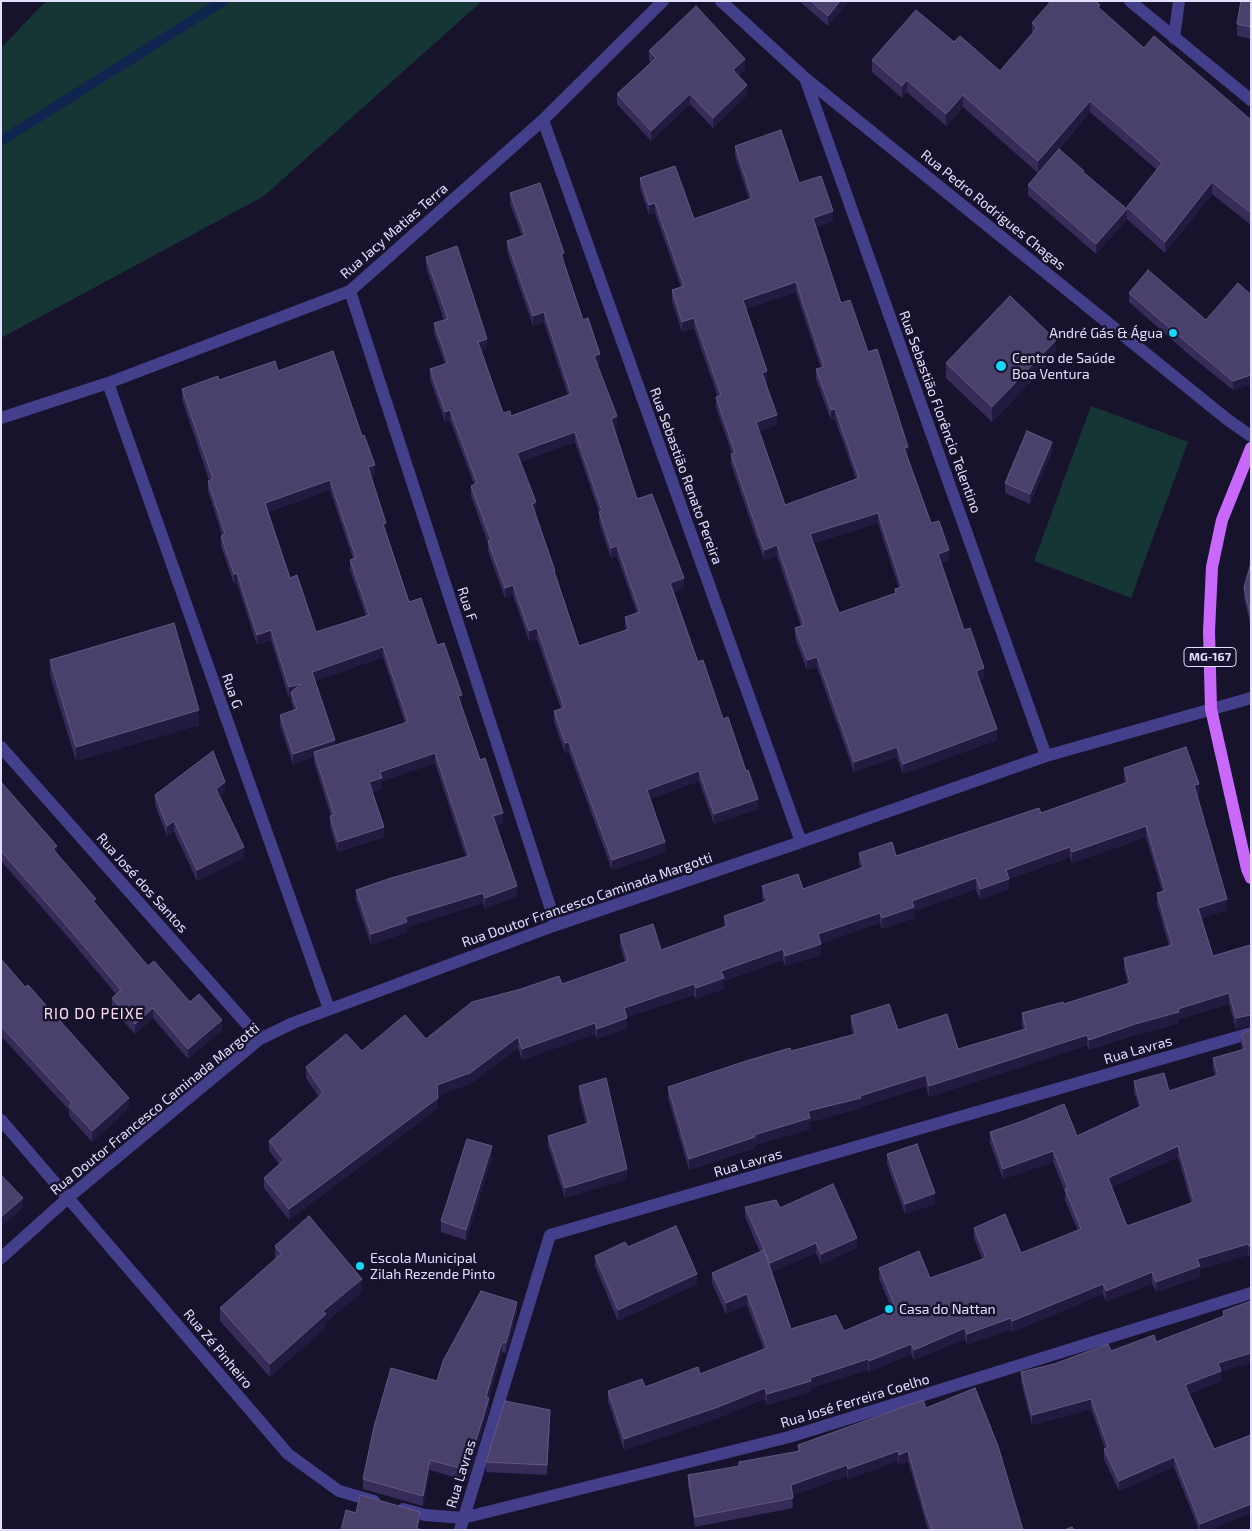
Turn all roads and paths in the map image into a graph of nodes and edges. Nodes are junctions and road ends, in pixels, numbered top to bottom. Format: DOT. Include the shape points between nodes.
graph roads {
  1 [pos="663,1"];
  2 [pos="721,1"];
  3 [pos="1130,1"];
  4 [pos="1179,1"];
  5 [pos="1174,38"];
  6 [pos="805,78"];
  7 [pos="1251,100"];
  8 [pos="543,120"];
  9 [pos="350,291"];
  10 [pos="108,383"];
  11 [pos="1,418"];
  12 [pos="1251,436"];
  13 [pos="1251,448"];
  14 [pos="1251,698"];
  15 [pos="1211,709"];
  16 [pos="1,747"];
  17 [pos="1046,756"];
  18 [pos="801,842"];
  19 [pos="1251,878"];
  20 [pos="556,925"];
  21 [pos="329,1009"];
  22 [pos="1251,1033"];
  23 [pos="260,1039"];
  24 [pos="1,1120"];
  25 [pos="69,1197"];
  26 [pos="1,1258"];
  27 [pos="1251,1293"];
  28 [pos="461,1524"];
  1 -- 8 [label="street, Rua Jacy Matias Terra"];
  2 -- 6 [label="street, Rua Pedro Rodrigues Chagas"];
  3 -- 5 [label="street"];
  4 -- 5 [label="street"];
  5 -- 7 [label="street"];
  6 -- 12 [label="street, Rua Pedro Rodrigues Chagas"];
  6 -- 17 [label="street, Rua Sebastião Florêncio Telentino"];
  8 -- 9 [label="street, Rua Jacy Matias Terra"];
  8 -- 18 [label="street, Rua Sebastião Renato Pereira"];
  9 -- 10 [label="street, Rua Jacy Matias Terra"];
  9 -- 20 [label="street, Rua F"];
  10 -- 11 [label="street, Rua Jacy Matias Terra"];
  10 -- 21 [label="street, Rua G"];
  13 -- 15 [label="main road, MG-167" via="1222,520 1212,567 1209,631"];
  14 -- 15 [label="street, Rua Doutor Francesco Caminada Margotti"];
  15 -- 17 [label="street, Rua Doutor Francesco Caminada Margotti"];
  15 -- 19 [label="main road, MG-167"];
  16 -- 23 [label="street, Rua José dos Santos"];
  17 -- 18 [label="street, Rua Doutor Francesco Caminada Margotti"];
  18 -- 20 [label="street, Rua Doutor Francesco Caminada Margotti"];
  20 -- 21 [label="street, Rua Doutor Francesco Caminada Margotti"];
  21 -- 23 [label="street, Rua Doutor Francesco Caminada Margotti"];
  22 -- 28 [label="street, Rua Lavras" via="550,1235"];
  23 -- 25 [label="street, Rua Doutor Francesco Caminada Margotti"];
  24 -- 25 [label="street, Rua Zé Pinheiro"];
  25 -- 26 [label="street, Rua Doutor Francesco Caminada Margotti"];
  25 -- 28 [label="street, Rua Zé Pinheiro" via="288,1454 340,1492"];
  27 -- 28 [label="street, Rua José Ferreira Coelho" via="789,1437"];
}
